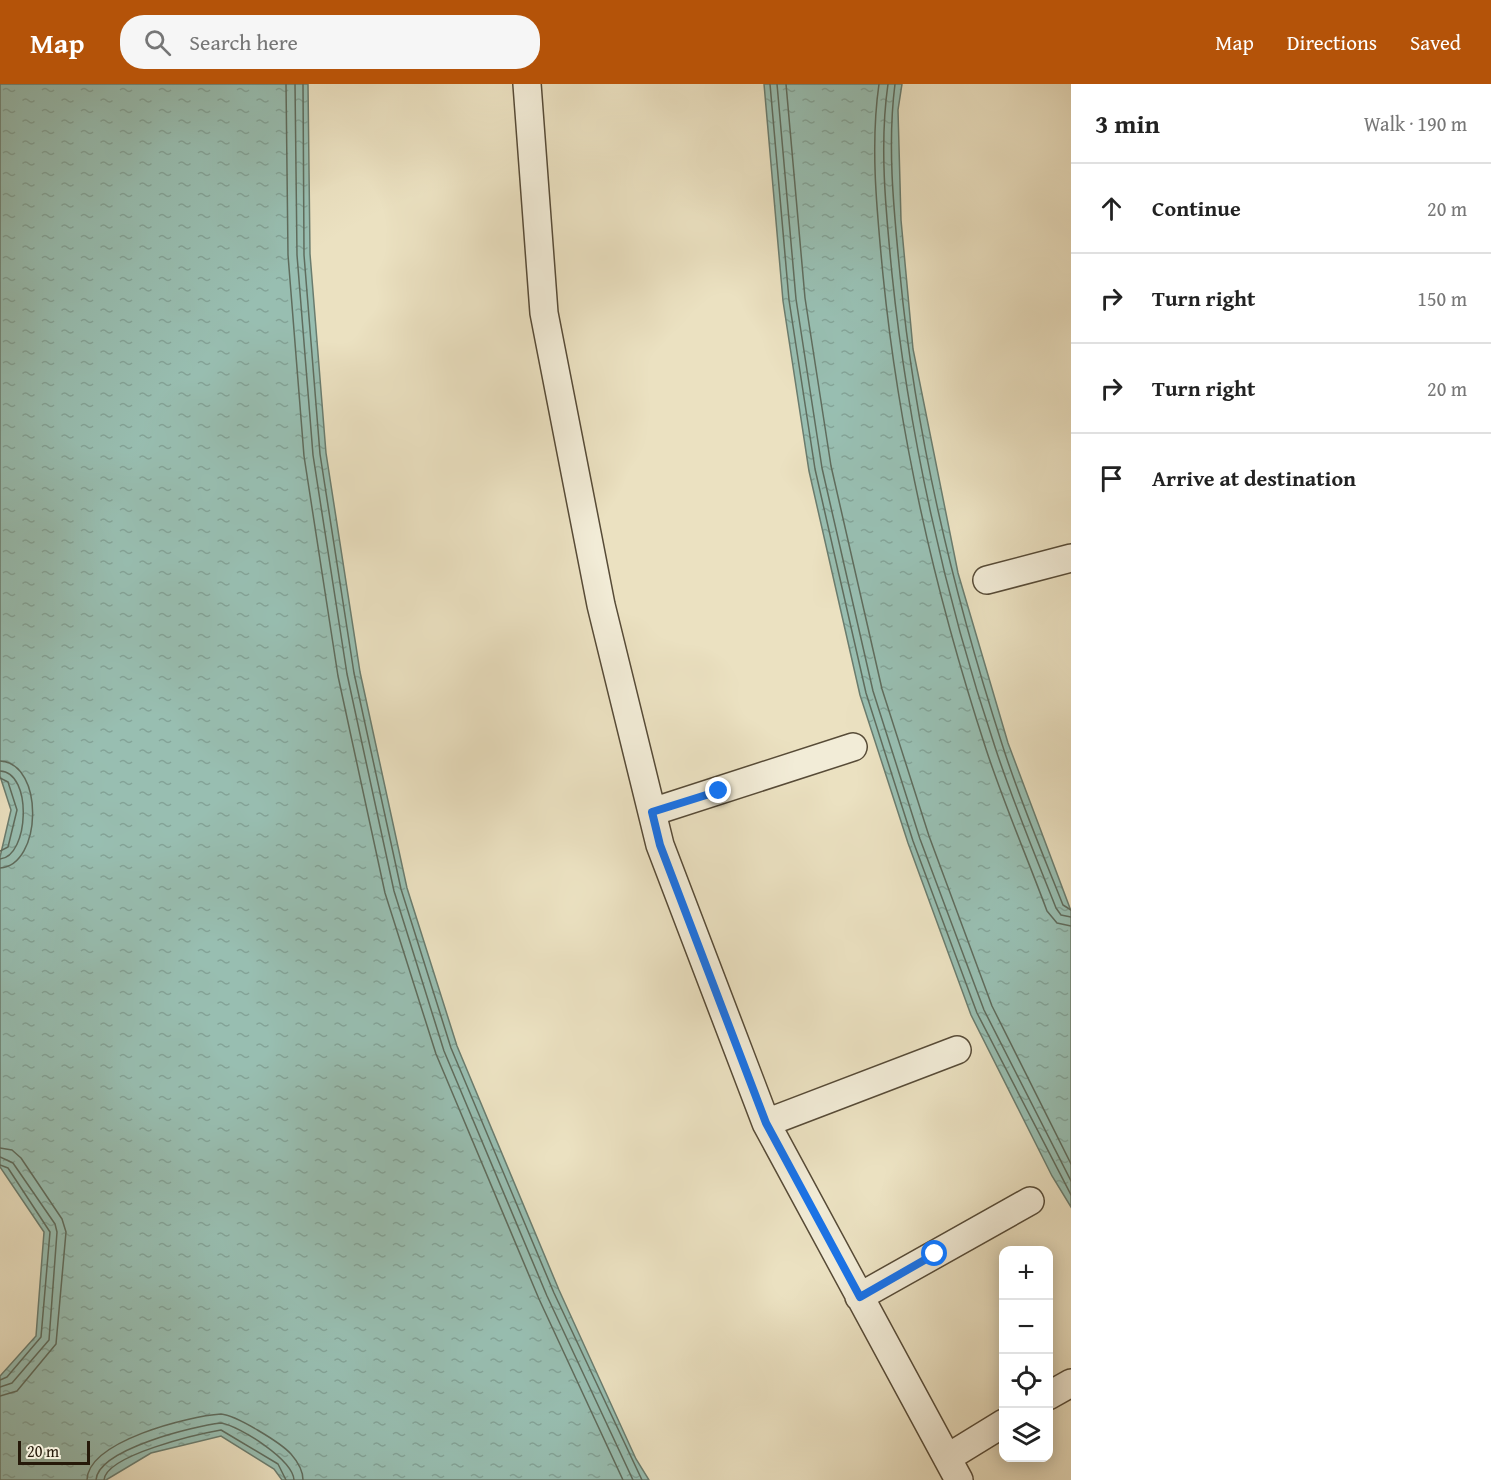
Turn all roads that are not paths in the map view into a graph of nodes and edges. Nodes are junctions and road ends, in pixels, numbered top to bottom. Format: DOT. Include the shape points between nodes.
graph roads {
  1 [pos="526,84"];
  2 [pos="1071,558"];
  3 [pos="987,580"];
  4 [pos="853,747"];
  5 [pos="652,812"];
  6 [pos="957,1050"];
  7 [pos="766,1123"];
  8 [pos="1030,1201"];
  9 [pos="860,1297"];
  10 [pos="1071,1383"];
  11 [pos="1053,1393"];
  12 [pos="999,1428"];
  13 [pos="953,1469"];
  1 -- 5 [label="street" via="544,313 601,605"];
  2 -- 3 [label="street"];
  4 -- 5 [label="street"];
  5 -- 7 [label="street" via="660,845"];
  6 -- 7 [label="street"];
  7 -- 9 [label="street"];
  8 -- 9 [label="street"];
  9 -- 13 [label="street"];
  10 -- 11 [label="street"];
  12 -- 13 [label="street"];
}
